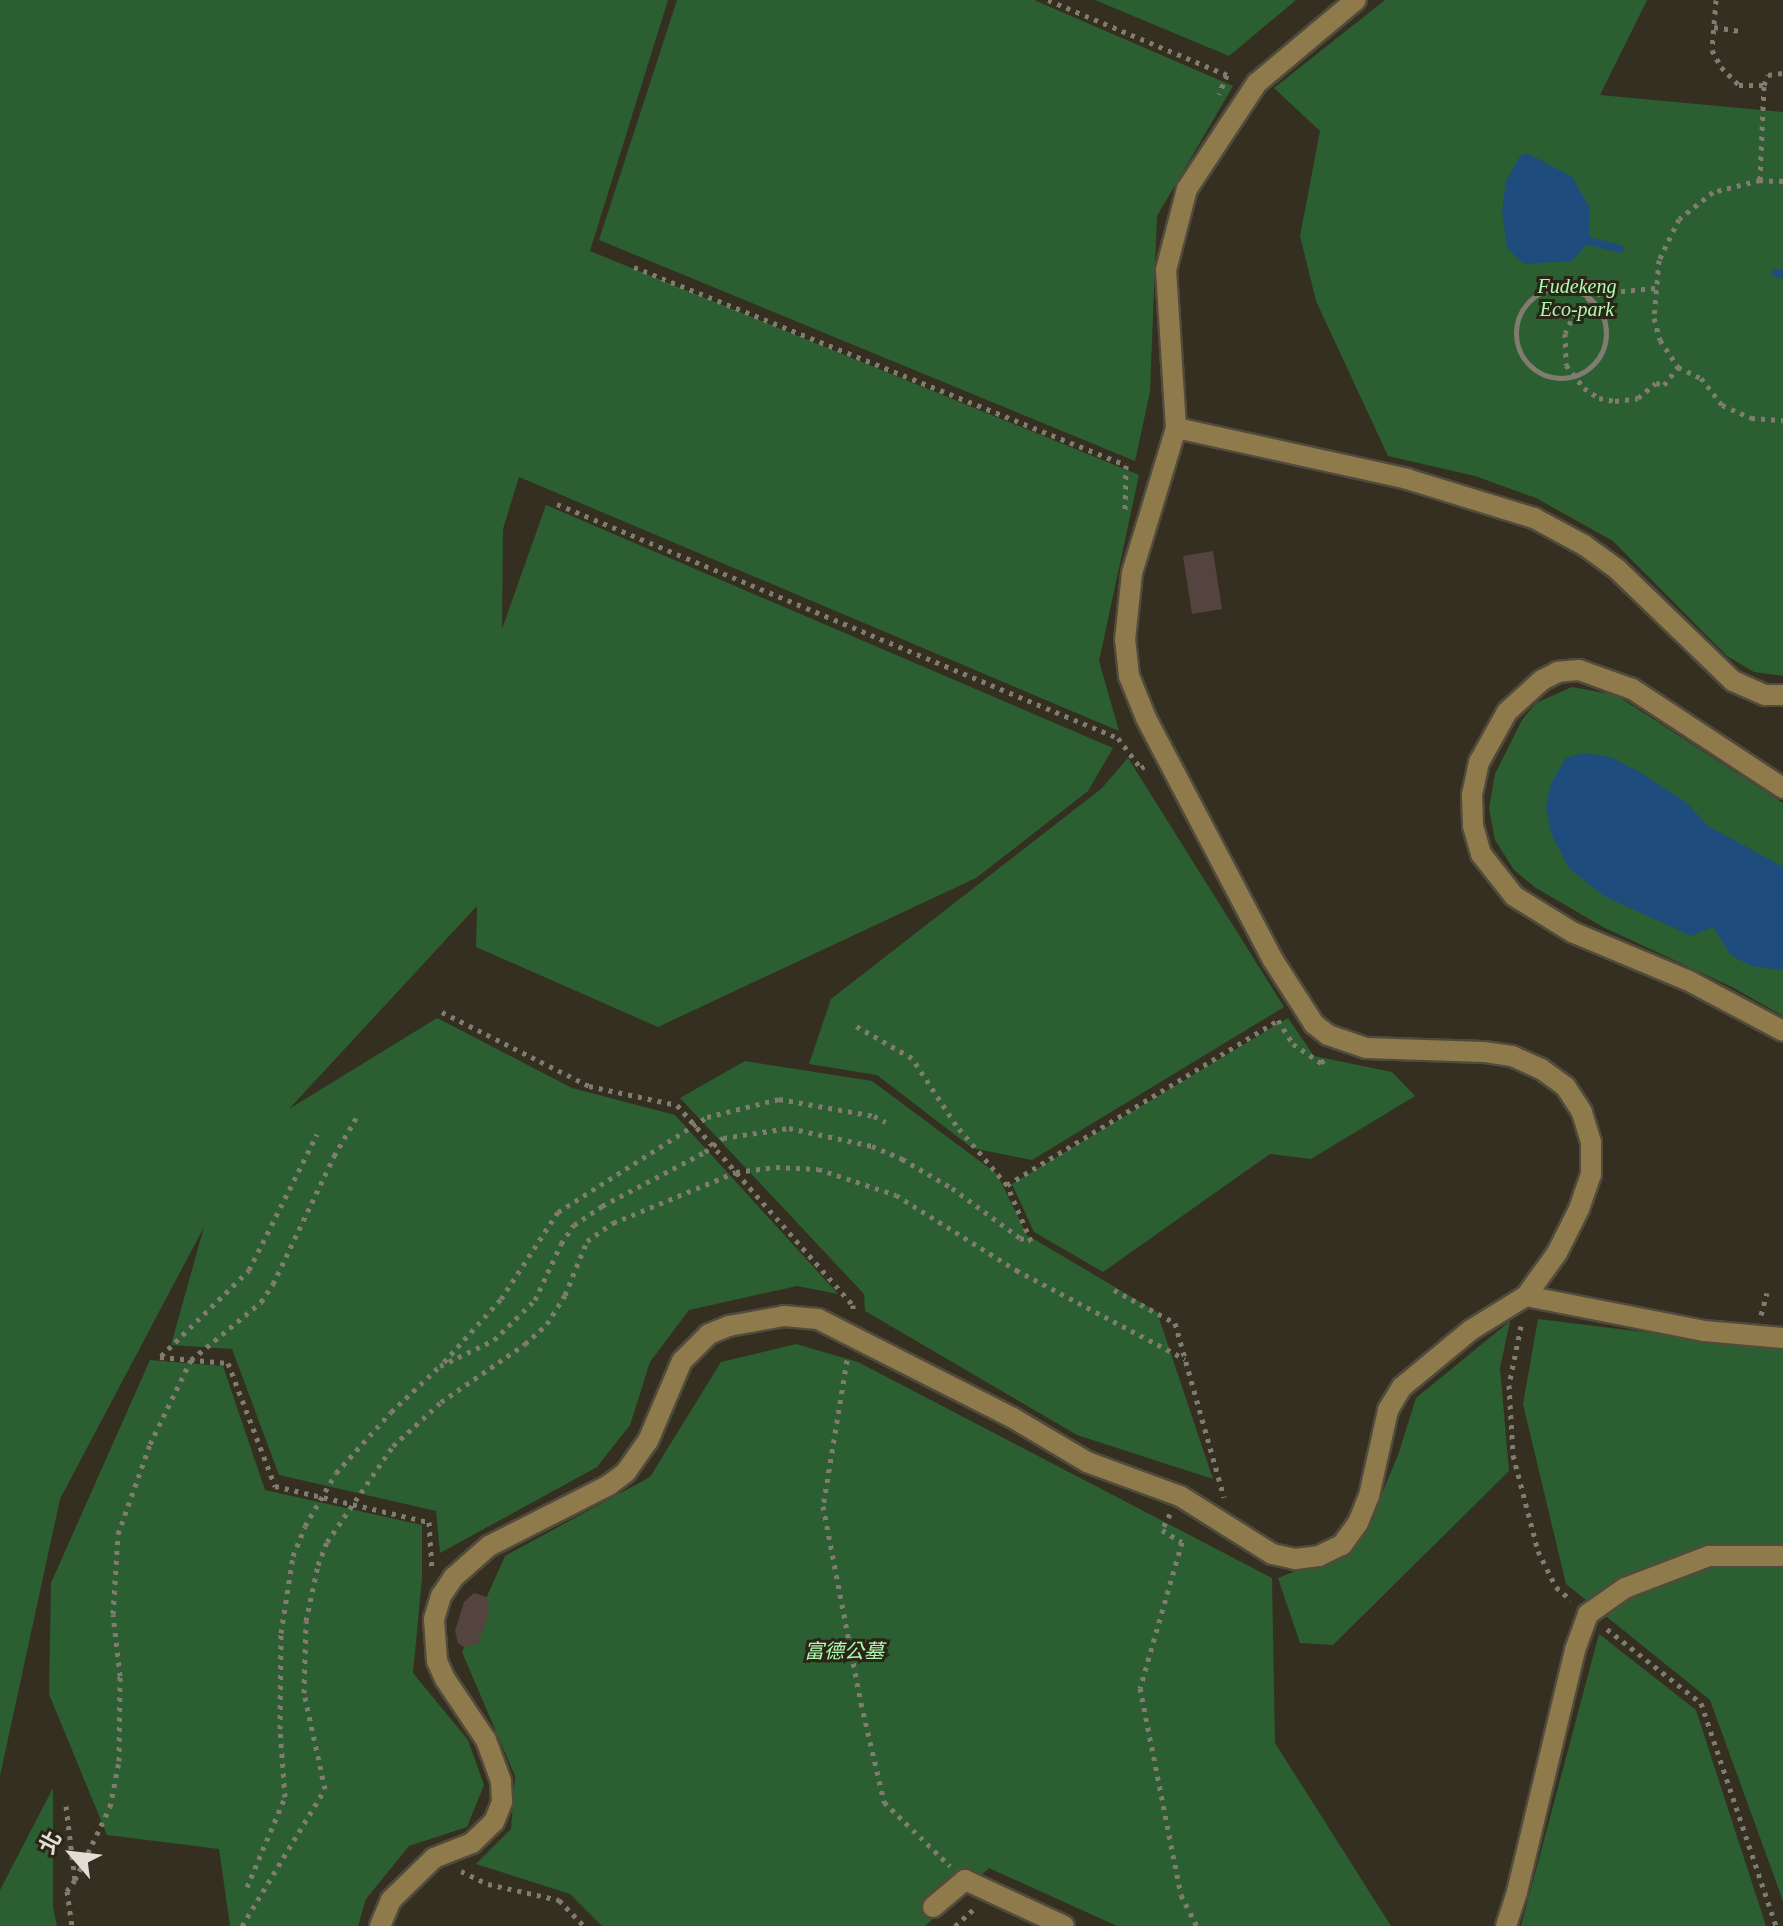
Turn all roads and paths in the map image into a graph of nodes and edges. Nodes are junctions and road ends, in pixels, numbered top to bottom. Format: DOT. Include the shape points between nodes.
graph roads {
  1 [pos="1048,0"];
  2 [pos="1356,0"];
  3 [pos="1716,0"];
  4 [pos="1714,27"];
  5 [pos="1740,31"];
  6 [pos="1783,73"];
  7 [pos="1764,85"];
  8 [pos="1230,119"];
  9 [pos="1760,180"];
  10 [pos="1783,181"];
  11 [pos="634,267"];
  12 [pos="1655,288"];
  13 [pos="1590,298"];
  14 [pos="1678,367"];
  15 [pos="1572,377"];
  16 [pos="1783,420"];
  17 [pos="1176,428"];
  18 [pos="557,504"];
  19 [pos="1148,521"];
  20 [pos="1783,695"];
  21 [pos="1165,755"];
  22 [pos="1783,788"];
  23 [pos="442,1012"];
  24 [pos="851,1023"];
  25 [pos="1783,1031"];
  26 [pos="1343,1041"];
  27 [pos="359,1113"];
  28 [pos="886,1122"];
  29 [pos="695,1124"];
  30 [pos="317,1134"];
  31 [pos="713,1145"];
  32 [pos="736,1172"];
  33 [pos="1007,1185"];
  34 [pos="1114,1290"];
  35 [pos="1526,1296"];
  36 [pos="851,1334"];
  37 [pos="1783,1338"];
  38 [pos="1185,1359"];
  39 [pos="191,1360"];
  40 [pos="440,1366"];
  41 [pos="1180,1496"];
  42 [pos="321,1497"];
  43 [pos="351,1504"];
  44 [pos="1219,1521"];
  45 [pos="1783,1556"];
  46 [pos="432,1577"];
  47 [pos="66,1806"];
  48 [pos="434,1858"];
  49 [pos="75,1880"];
  50 [pos="965,1880"];
  51 [pos="247,1887"];
  52 [pos="933,1907"];
  53 [pos="72,1926"];
  54 [pos="242,1926"];
  55 [pos="380,1926"];
  56 [pos="584,1926"];
  57 [pos="1064,1926"];
  58 [pos="1197,1926"];
  59 [pos="1506,1926"];
  1 -- 8 [label="path" via="1227,75 1212,110"];
  2 -- 8 [label="street" via="1257,83"];
  3 -- 4 [label="path"];
  4 -- 5 [label="path"];
  4 -- 7 [label="path" via="1712,50 1728,76 1739,85"];
  6 -- 7 [label="path" via="1768,75"];
  7 -- 9 [label="path"];
  8 -- 17 [label="street" via="1187,189 1166,270"];
  9 -- 10 [label="path"];
  9 -- 12 [label="path" via="1713,192 1679,219 1659,260"];
  11 -- 19 [label="path" via="1126,465 1124,513"];
  12 -- 13 [label="path"];
  12 -- 14 [label="path" via="1660,340"];
  13 -- 15 [label="path" via="1575,312 1565,333 1563,353"];
  13 -- 15 [label="path" via="1603,318 1604,343 1592,365"];
  13 -- 15 [label="path" via="1551,289 1529,301 1517,323 1518,349 1533,369"];
  14 -- 15 [label="path" via="1664,385 1656,383 1638,398 1615,401 1599,398"];
  14 -- 16 [label="path" via="1701,378 1722,405 1751,418"];
  17 -- 19 [label="street"];
  17 -- 20 [label="street" via="1407,479 1534,518 1617,569 1733,681 1765,695"];
  18 -- 21 [label="path" via="1118,738 1141,768"];
  19 -- 21 [label="street" via="1132,573 1125,640 1129,676"];
  21 -- 26 [label="street" via="1301,1007 1314,1024"];
  22 -- 25 [label="street" via="1632,689 1579,670 1542,680 1507,712 1479,762 1472,795 1481,854 1514,896 1572,932 1689,981"];
  23 -- 29 [label="path" via="589,1086 677,1105"];
  24 -- 33 [label="path" via="912,1058 956,1125"];
  26 -- 33 [label="path" via="1321,1063 1293,1044 1278,1020"];
  26 -- 35 [label="street" via="1394,1051 1512,1056 1566,1087 1582,1112 1591,1142 1591,1174 1557,1253"];
  27 -- 39 [label="path" via="261,1302"];
  28 -- 29 [label="path" via="779,1099"];
  29 -- 31 [label="path"];
  29 -- 40 [label="path" via="558,1212 501,1299"];
  30 -- 39 [label="path" via="249,1270 160,1357"];
  31 -- 32 [label="path"];
  31 -- 33 [label="path" via="723,1138 789,1128 872,1146 952,1188 1031,1241"];
  31 -- 40 [label="path" via="574,1225 535,1300 517,1321 494,1340"];
  32 -- 36 [label="path" via="853,1305"];
  32 -- 38 [label="path" via="818,1169 896,1195 1016,1270"];
  32 -- 43 [label="path" via="621,1219 592,1237 547,1324 393,1446"];
  34 -- 38 [label="path" via="1175,1323"];
  35 -- 37 [label="street" via="1704,1331"];
  35 -- 44 [label="street" via="1471,1330 1402,1387 1379,1436 1369,1496 1342,1545 1295,1559 1272,1554"];
  36 -- 41 [label="street" via="1087,1462"];
  36 -- 48 [label="street" via="803,1316 729,1326 709,1334 682,1361 648,1441 626,1472 489,1546 454,1577 434,1619 437,1661 486,1740 501,1781 502,1802 494,1822 472,1843"];
  36 -- 50 [label="path" via="823,1506 861,1703 884,1802"];
  38 -- 44 [label="path" via="1224,1493"];
  39 -- 42 [label="path" via="228,1363 275,1486"];
  39 -- 49 [label="path" via="150,1444 118,1534 113,1614 120,1676 119,1761 110,1807"];
  40 -- 42 [label="path" via="363,1442"];
  41 -- 44 [label="street"];
  41 -- 58 [label="path" via="1162,1530 1182,1542 1140,1688 1181,1895"];
  42 -- 43 [label="path"];
  42 -- 51 [label="path" via="293,1556 285,1590 280,1729 285,1797"];
  43 -- 46 [label="path" via="429,1522"];
  43 -- 54 [label="path" via="318,1565 306,1621 304,1704 325,1789"];
  45 -- 59 [label="street" via="1709,1556 1625,1588 1588,1614"];
  47 -- 49 [label="path"];
  48 -- 55 [label="street" via="391,1900"];
  48 -- 56 [label="path" via="488,1884 559,1900"];
  49 -- 53 [label="path" via="67,1891"];
  50 -- 52 [label="street"];
  50 -- 57 [label="street"];
}
